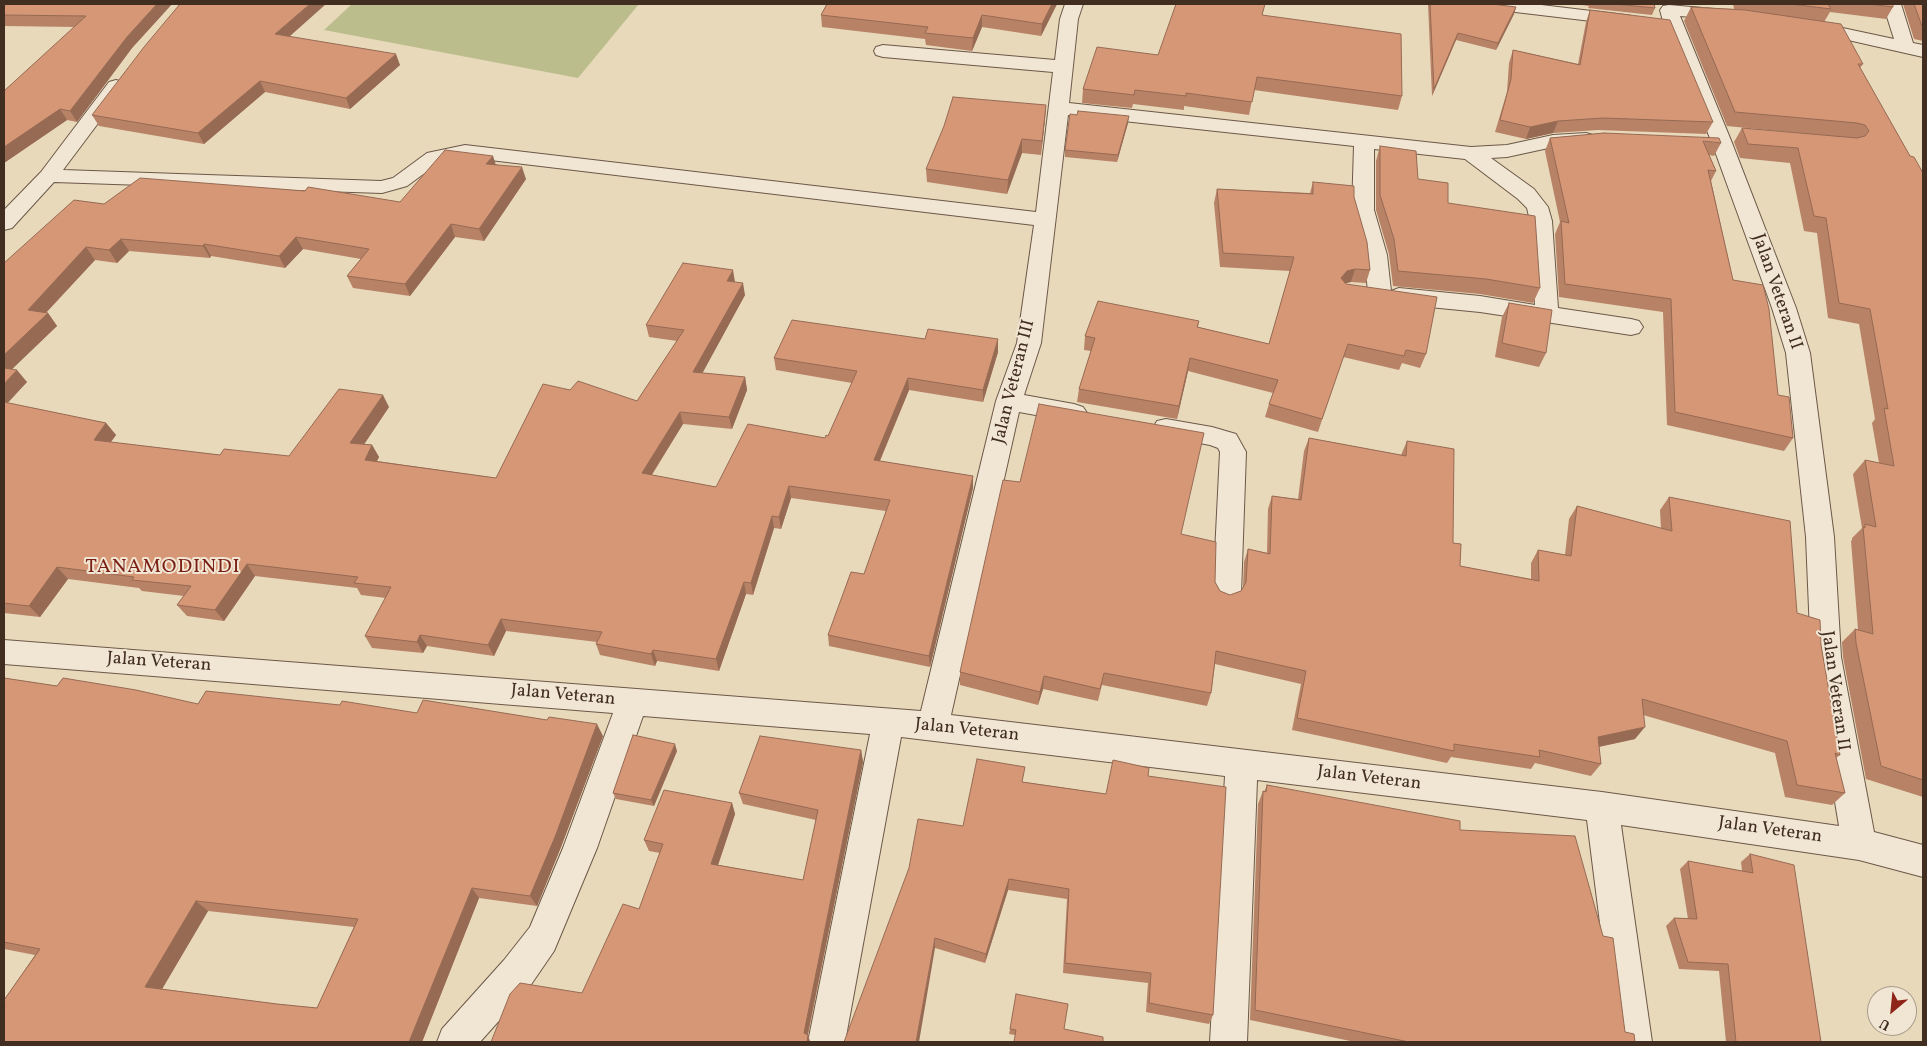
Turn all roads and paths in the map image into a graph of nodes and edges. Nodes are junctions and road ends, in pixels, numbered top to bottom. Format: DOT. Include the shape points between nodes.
graph roads {
  1 [pos="1074,4"];
  2 [pos="1490,4"];
  3 [pos="1892,4"];
  4 [pos="1661,17"];
  5 [pos="1744,18"];
  6 [pos="1788,23"];
  7 [pos="1914,49"];
  8 [pos="883,51"];
  9 [pos="1064,67"];
  10 [pos="129,68"];
  11 [pos="1060,108"];
  12 [pos="1608,139"];
  13 [pos="1364,141"];
  14 [pos="1471,153"];
  15 [pos="48,176"];
  16 [pos="1046,220"];
  17 [pos="4,223"];
  18 [pos="1547,313"];
  19 [pos="1631,327"];
  20 [pos="1009,401"];
  21 [pos="1096,416"];
  22 [pos="1144,425"];
  23 [pos="1227,594"];
  24 [pos="4,652"];
  25 [pos="632,702"];
  26 [pos="888,723"];
  27 [pos="933,726"];
  28 [pos="1242,764"];
  29 [pos="1602,807"];
  30 [pos="1858,844"];
  31 [pos="1923,861"];
  32 [pos="455,1042"];
  33 [pos="826,1042"];
  34 [pos="1228,1042"];
  35 [pos="1633,1042"];
  1 -- 9 [label="street, Jalan Veteran III" via="1069,19"];
  2 -- 4 [label="street"];
  3 -- 7 [label="street"];
  4 -- 5 [label="street"];
  4 -- 30 [label="street, Jalan Veteran II" via="1720,138 1798,353 1820,537 1826,657"];
  6 -- 7 [label="street"];
  8 -- 9 [label="street"];
  9 -- 11 [label="street, Jalan Veteran III"];
  10 -- 15 [label="street"];
  11 -- 13 [label="street"];
  11 -- 16 [label="street, Jalan Veteran III"];
  12 -- 14 [label="street" via="1554,141 1507,151"];
  13 -- 14 [label="street"];
  13 -- 18 [label="street" via="1363,210 1376,255 1370,293"];
  14 -- 18 [label="street" via="1526,194 1538,207"];
  15 -- 16 [label="street" via="382,187 400,182 434,157 465,151"];
  15 -- 17 [label="street"];
  16 -- 20 [label="street, Jalan Veteran III" via="1029,343"];
  18 -- 19 [label="street"];
  20 -- 21 [label="street"];
  20 -- 27 [label="street, Jalan Veteran III"];
  22 -- 23 [label="street" via="1212,436 1227,441 1233,452"];
  24 -- 25 [label="street, Jalan Veteran"];
  25 -- 26 [label="street, Jalan Veteran"];
  25 -- 32 [label="street" via="580,848 542,939"];
  26 -- 27 [label="street, Jalan Veteran"];
  26 -- 33 [label="street"];
  27 -- 28 [label="street, Jalan Veteran"];
  28 -- 29 [label="street, Jalan Veteran"];
  28 -- 34 [label="street"];
  29 -- 30 [label="street, Jalan Veteran"];
  29 -- 35 [label="street"];
  30 -- 31 [label="street, Jalan Veteran"];
}
